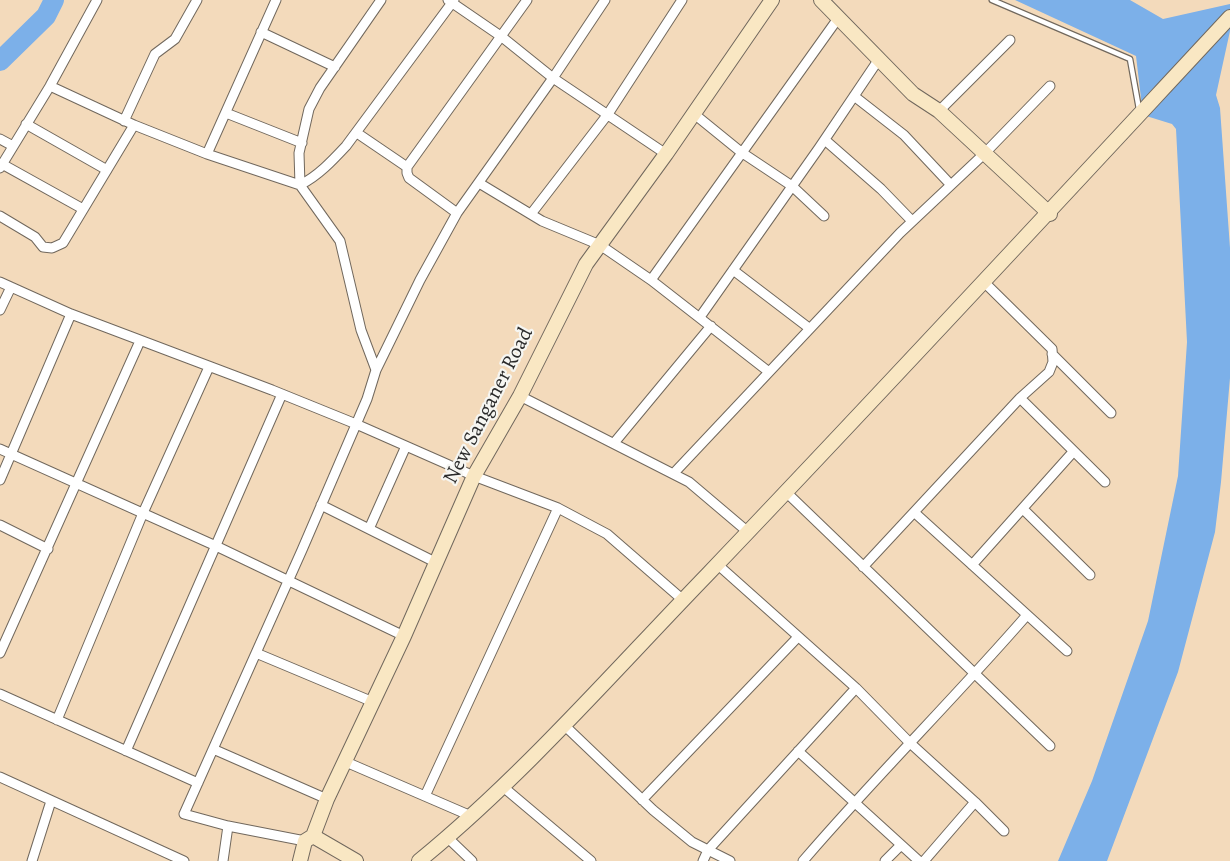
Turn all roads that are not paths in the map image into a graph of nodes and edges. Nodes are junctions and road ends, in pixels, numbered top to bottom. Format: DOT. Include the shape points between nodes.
graph roads {
  1 [pos="97,0"];
  2 [pos="197,0"];
  3 [pos="276,0"];
  4 [pos="381,0"];
  5 [pos="527,0"];
  6 [pos="605,0"];
  7 [pos="682,0"];
  8 [pos="772,0"];
  9 [pos="821,0"];
  10 [pos="992,0"];
  11 [pos="451,1"];
  12 [pos="839,17"];
  13 [pos="1230,17"];
  14 [pos="261,32"];
  15 [pos="502,37"];
  16 [pos="1010,40"];
  17 [pos="879,59"];
  18 [pos="335,67"];
  19 [pos="553,78"];
  20 [pos="50,86"];
  21 [pos="1050,86"];
  22 [pos="854,96"];
  23 [pos="939,111"];
  24 [pos="226,113"];
  25 [pos="693,113"];
  26 [pos="608,114"];
  27 [pos="1140,114"];
  28 [pos="124,121"];
  29 [pos="26,124"];
  30 [pos="134,125"];
  31 [pos="357,133"];
  32 [pos="0,139"];
  33 [pos="825,140"];
  34 [pos="302,143"];
  35 [pos="13,146"];
  36 [pos="741,152"];
  37 [pos="985,153"];
  38 [pos="207,154"];
  39 [pos="666,154"];
  40 [pos="1,166"];
  41 [pos="407,167"];
  42 [pos="107,170"];
  43 [pos="479,183"];
  44 [pos="950,184"];
  45 [pos="300,185"];
  46 [pos="792,186"];
  47 [pos="83,209"];
  48 [pos="457,213"];
  49 [pos="531,214"];
  50 [pos="1050,214"];
  51 [pos="0,216"];
  52 [pos="824,216"];
  53 [pos="912,221"];
  54 [pos="600,245"];
  55 [pos="733,270"];
  56 [pos="651,280"];
  57 [pos="0,282"];
  58 [pos="984,282"];
  59 [pos="11,287"];
  60 [pos="0,310"];
  61 [pos="71,314"];
  62 [pos="699,317"];
  63 [pos="711,326"];
  64 [pos="809,328"];
  65 [pos="140,341"];
  66 [pos="1052,354"];
  67 [pos="209,367"];
  68 [pos="376,370"];
  69 [pos="768,372"];
  70 [pos="282,394"];
  71 [pos="520,396"];
  72 [pos="1020,398"];
  73 [pos="1111,412"];
  74 [pos="356,424"];
  75 [pos="614,443"];
  76 [pos="406,446"];
  77 [pos="0,449"];
  78 [pos="1073,452"];
  79 [pos="12,454"];
  80 [pos="674,473"];
  81 [pos="474,476"];
  82 [pos="0,480"];
  83 [pos="1105,482"];
  84 [pos="77,483"];
  85 [pos="786,492"];
  86 [pos="321,505"];
  87 [pos="558,508"];
  88 [pos="1023,509"];
  89 [pos="143,513"];
  90 [pos="915,513"];
  91 [pos="0,525"];
  92 [pos="369,529"];
  93 [pos="748,532"];
  94 [pos="216,546"];
  95 [pos="48,549"];
  96 [pos="437,563"];
  97 [pos="717,564"];
  98 [pos="972,565"];
  99 [pos="863,567"];
  100 [pos="1090,575"];
  101 [pos="288,581"];
  102 [pos="683,600"];
  103 [pos="1027,615"];
  104 [pos="404,636"];
  105 [pos="798,637"];
  106 [pos="1067,651"];
  107 [pos="256,652"];
  108 [pos="0,653"];
  109 [pos="976,674"];
  110 [pos="856,688"];
  111 [pos="0,694"];
  112 [pos="373,702"];
  113 [pos="57,720"];
  114 [pos="563,724"];
  115 [pos="909,742"];
  116 [pos="1050,746"];
  117 [pos="213,749"];
  118 [pos="126,751"];
  119 [pos="798,751"];
  120 [pos="346,762"];
  121 [pos="0,777"];
  122 [pos="198,783"];
  123 [pos="502,786"];
  124 [pos="425,796"];
  125 [pos="327,799"];
  126 [pos="642,800"];
  127 [pos="51,801"];
  128 [pos="854,802"];
  129 [pos="975,802"];
  130 [pos="471,816"];
  131 [pos="228,826"];
  132 [pos="1004,831"];
  133 [pos="448,838"];
  134 [pos="309,839"];
  135 [pos="901,845"];
  136 [pos="708,850"];
  137 [pos="32,861"];
  138 [pos="184,861"];
  139 [pos="223,861"];
  140 [pos="300,861"];
  141 [pos="356,861"];
  142 [pos="419,861"];
  143 [pos="472,861"];
  144 [pos="591,861"];
  145 [pos="702,861"];
  146 [pos="730,861"];
  147 [pos="803,861"];
  148 [pos="885,861"];
  149 [pos="919,861"];
  150 [pos="924,861"];
  1 -- 20 [label="street"];
  2 -- 28 [label="street" via="176,39 157,50"];
  3 -- 14 [label="street"];
  4 -- 18 [label="street"];
  5 -- 15 [label="street"];
  6 -- 19 [label="street"];
  7 -- 26 [label="street"];
  8 -- 25 [label="street, New Sanganer Road"];
  9 -- 12 [label="street"];
  10 -- 27 [label="lane" via="1130,59"];
  11 -- 15 [label="street"];
  11 -- 31 [label="street"];
  12 -- 17 [label="street"];
  12 -- 36 [label="street"];
  13 -- 27 [label="street"];
  14 -- 18 [label="street"];
  14 -- 24 [label="street"];
  15 -- 19 [label="street"];
  15 -- 41 [label="street"];
  16 -- 23 [label="street"];
  17 -- 22 [label="street"];
  17 -- 23 [label="street" via="913,94"];
  18 -- 34 [label="street" via="309,109"];
  19 -- 26 [label="street"];
  19 -- 43 [label="street"];
  20 -- 28 [label="street"];
  20 -- 29 [label="street"];
  21 -- 37 [label="street"];
  22 -- 33 [label="street"];
  22 -- 44 [label="street" via="904,135"];
  23 -- 37 [label="street"];
  24 -- 34 [label="street"];
  24 -- 38 [label="street"];
  25 -- 36 [label="street"];
  25 -- 39 [label="street, New Sanganer Road"];
  26 -- 39 [label="street"];
  26 -- 49 [label="street"];
  27 -- 50 [label="street"];
  28 -- 30 [label="street"];
  29 -- 35 [label="street"];
  29 -- 42 [label="street"];
  30 -- 38 [label="street"];
  30 -- 42 [label="street"];
  31 -- 41 [label="street"];
  31 -- 45 [label="street" via="326,167"];
  32 -- 35 [label="street"];
  33 -- 46 [label="street"];
  33 -- 53 [label="street"];
  34 -- 45 [label="street"];
  35 -- 40 [label="street"];
  36 -- 46 [label="street"];
  36 -- 56 [label="street"];
  37 -- 44 [label="street"];
  37 -- 50 [label="street"];
  38 -- 45 [label="street"];
  39 -- 54 [label="street, New Sanganer Road"];
  40 -- 47 [label="street"];
  41 -- 48 [label="street" via="410,178"];
  42 -- 47 [label="street"];
  43 -- 48 [label="street"];
  43 -- 49 [label="street"];
  44 -- 53 [label="street"];
  45 -- 68 [label="street" via="340,241 361,330"];
  46 -- 52 [label="street"];
  46 -- 55 [label="street"];
  47 -- 51 [label="street" via="63,243 52,248 43,246"];
  48 -- 68 [label="street"];
  49 -- 54 [label="street"];
  50 -- 58 [label="street"];
  53 -- 64 [label="street"];
  54 -- 56 [label="street"];
  54 -- 71 [label="street, New Sanganer Road" via="586,264"];
  55 -- 62 [label="street"];
  55 -- 64 [label="street"];
  56 -- 62 [label="street"];
  57 -- 59 [label="street"];
  58 -- 66 [label="street" via="1052,349"];
  58 -- 85 [label="street"];
  59 -- 60 [label="street"];
  59 -- 61 [label="street"];
  61 -- 65 [label="street"];
  61 -- 79 [label="street"];
  62 -- 63 [label="street"];
  63 -- 69 [label="street"];
  63 -- 75 [label="street"];
  64 -- 69 [label="street"];
  65 -- 67 [label="street"];
  65 -- 84 [label="street"];
  66 -- 72 [label="street" via="1048,372"];
  66 -- 73 [label="street"];
  67 -- 70 [label="street"];
  67 -- 89 [label="street"];
  68 -- 74 [label="street"];
  69 -- 80 [label="street"];
  70 -- 74 [label="street"];
  70 -- 94 [label="street"];
  71 -- 75 [label="street"];
  71 -- 81 [label="street, New Sanganer Road"];
  72 -- 78 [label="street"];
  72 -- 90 [label="street"];
  74 -- 76 [label="street"];
  74 -- 86 [label="street"];
  75 -- 80 [label="street"];
  76 -- 81 [label="street"];
  76 -- 92 [label="street"];
  77 -- 79 [label="street"];
  78 -- 83 [label="street"];
  78 -- 88 [label="street"];
  79 -- 82 [label="street"];
  79 -- 84 [label="street"];
  80 -- 93 [label="street"];
  81 -- 87 [label="street"];
  81 -- 96 [label="street, New Sanganer Road"];
  84 -- 89 [label="street"];
  84 -- 95 [label="street"];
  85 -- 93 [label="street"];
  85 -- 99 [label="street"];
  86 -- 92 [label="street"];
  86 -- 101 [label="street"];
  87 -- 102 [label="street" via="607,534"];
  87 -- 124 [label="street"];
  88 -- 98 [label="street"];
  88 -- 100 [label="street"];
  89 -- 94 [label="street"];
  89 -- 113 [label="street"];
  90 -- 98 [label="street"];
  90 -- 99 [label="street"];
  91 -- 95 [label="street"];
  92 -- 96 [label="street"];
  93 -- 97 [label="street"];
  94 -- 101 [label="street"];
  94 -- 118 [label="street"];
  95 -- 108 [label="street"];
  96 -- 104 [label="street, New Sanganer Road"];
  97 -- 102 [label="street"];
  97 -- 105 [label="street"];
  98 -- 103 [label="street"];
  99 -- 109 [label="street"];
  101 -- 104 [label="street"];
  101 -- 107 [label="street"];
  102 -- 114 [label="street"];
  103 -- 106 [label="street"];
  103 -- 109 [label="street"];
  104 -- 112 [label="street, New Sanganer Road"];
  105 -- 110 [label="street"];
  105 -- 126 [label="street"];
  107 -- 112 [label="street"];
  107 -- 117 [label="street"];
  109 -- 115 [label="street"];
  109 -- 116 [label="street"];
  110 -- 115 [label="street"];
  110 -- 119 [label="street"];
  111 -- 113 [label="street"];
  112 -- 120 [label="street, New Sanganer Road"];
  113 -- 118 [label="street"];
  114 -- 123 [label="street"];
  114 -- 126 [label="street"];
  115 -- 128 [label="street"];
  115 -- 129 [label="street"];
  117 -- 122 [label="street"];
  117 -- 125 [label="street"];
  118 -- 122 [label="street"];
  119 -- 128 [label="street"];
  119 -- 136 [label="street"];
  120 -- 124 [label="street"];
  120 -- 125 [label="street, New Sanganer Road"];
  121 -- 127 [label="street"];
  122 -- 131 [label="street" via="184,814"];
  123 -- 130 [label="street"];
  123 -- 144 [label="street"];
  124 -- 130 [label="street"];
  125 -- 134 [label="street, New Sanganer Road"];
  126 -- 136 [label="street" via="692,842"];
  127 -- 137 [label="street"];
  127 -- 138 [label="street"];
  128 -- 135 [label="street"];
  128 -- 147 [label="street"];
  129 -- 132 [label="street"];
  129 -- 150 [label="street"];
  130 -- 133 [label="street"];
  131 -- 134 [label="street"];
  131 -- 139 [label="street"];
  133 -- 142 [label="street"];
  133 -- 143 [label="street"];
  134 -- 140 [label="street, New Sanganer Road"];
  134 -- 141 [label="street"];
  135 -- 148 [label="street"];
  135 -- 149 [label="street"];
  136 -- 145 [label="street"];
  136 -- 146 [label="street"];
}
